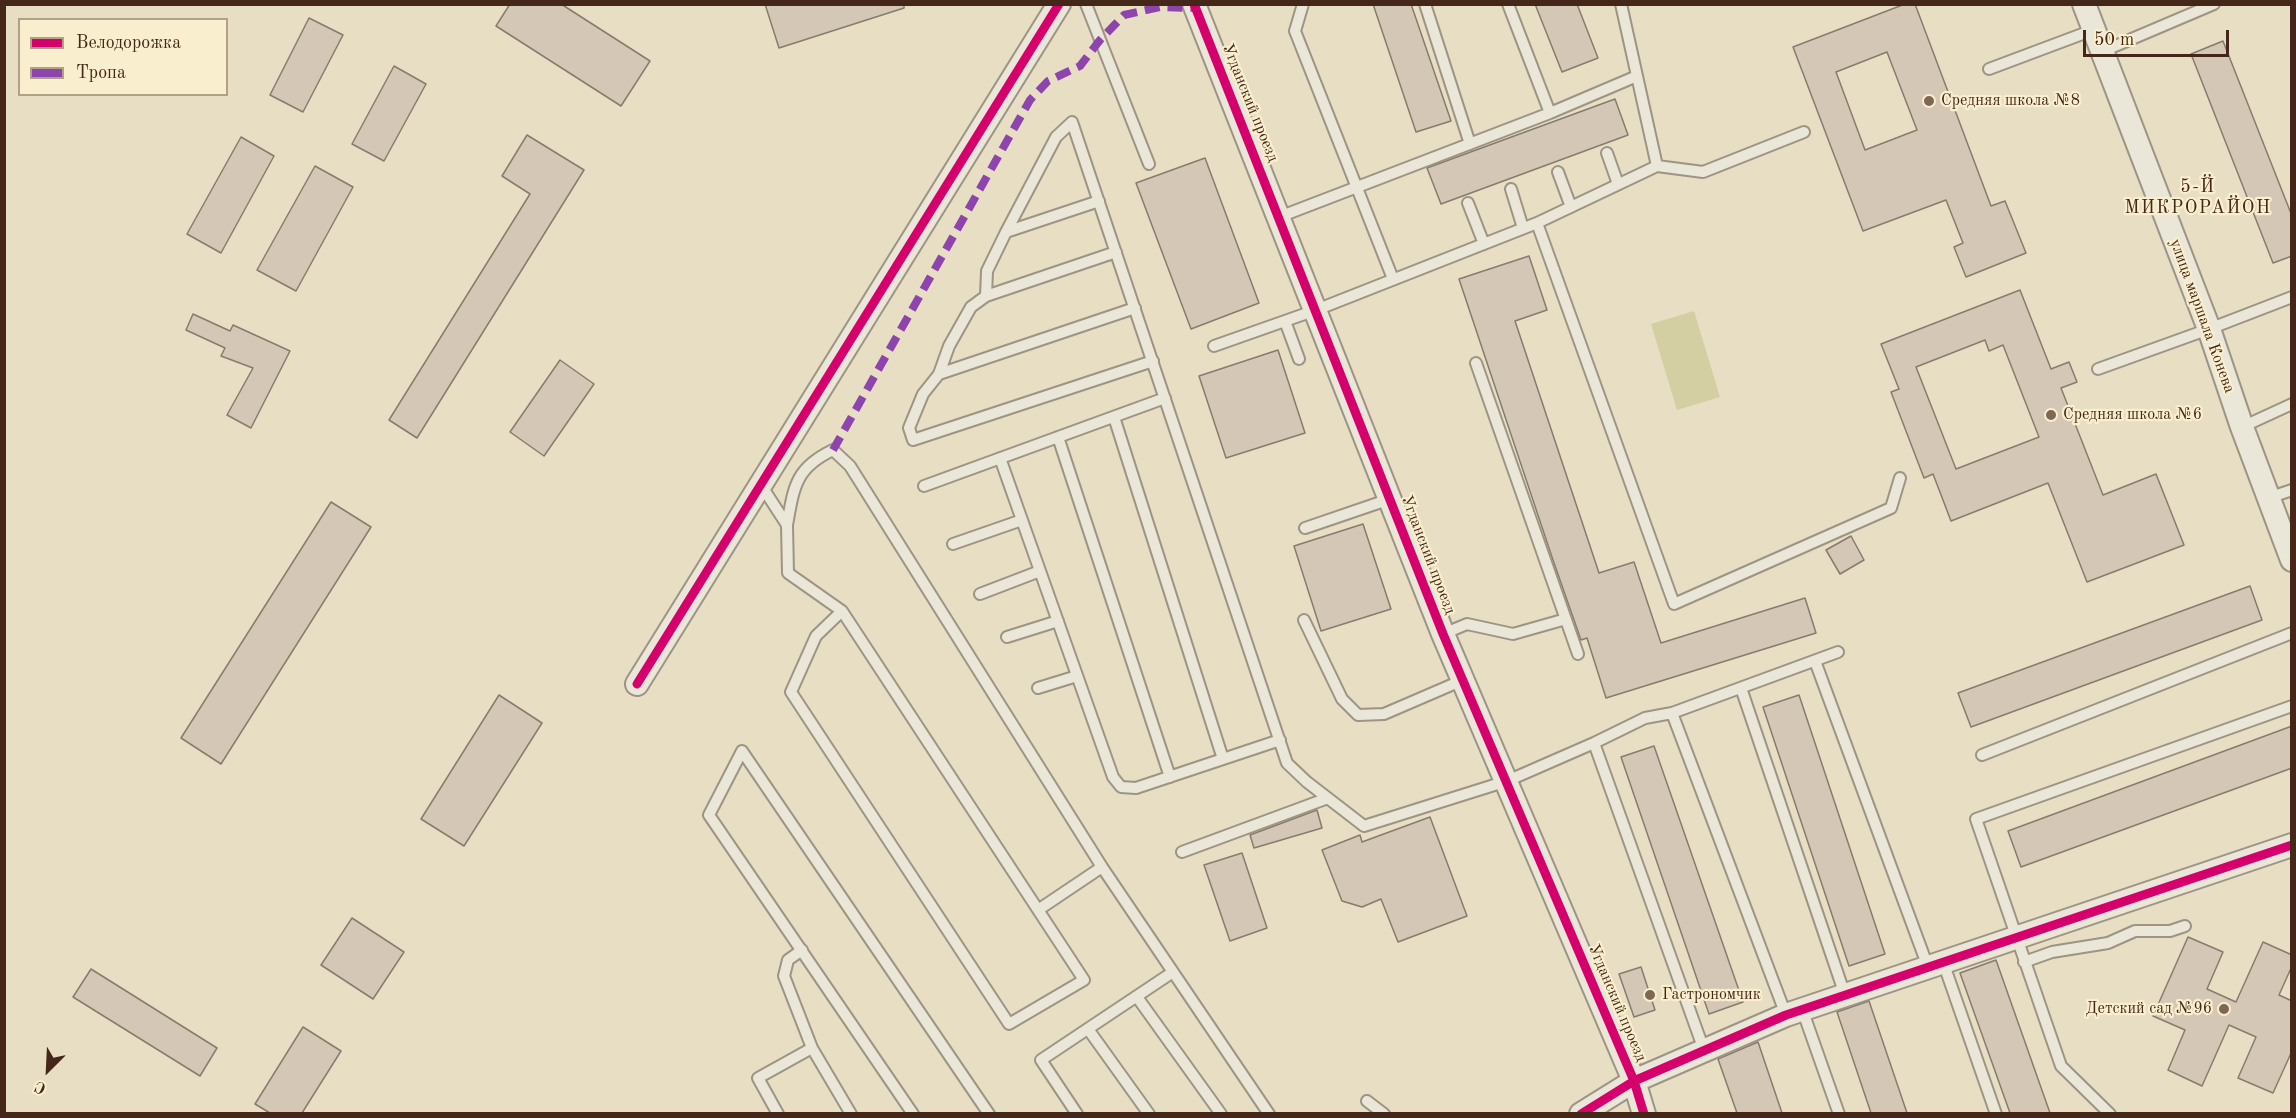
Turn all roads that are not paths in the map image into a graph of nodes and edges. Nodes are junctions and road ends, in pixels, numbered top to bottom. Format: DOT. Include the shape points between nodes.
graph roads {
  1 [pos="1059,4"];
  2 [pos="1086,4"];
  3 [pos="1194,4"];
  4 [pos="1303,4"];
  5 [pos="1425,4"];
  6 [pos="1508,4"];
  7 [pos="1621,4"];
  8 [pos="2084,4"];
  9 [pos="2214,4"];
  10 [pos="2093,30"];
  11 [pos="2101,52"];
  12 [pos="1989,69"];
  13 [pos="1637,76"];
  14 [pos="1550,113"];
  15 [pos="1804,132"];
  16 [pos="1470,144"];
  17 [pos="1606,153"];
  18 [pos="1149,164"];
  19 [pos="1657,166"];
  20 [pos="1558,171"];
  21 [pos="1618,184"];
  22 [pos="1357,187"];
  23 [pos="1511,189"];
  24 [pos="1099,201"];
  25 [pos="1468,203"];
  26 [pos="1571,207"];
  27 [pos="1279,217"];
  28 [pos="1537,223"];
  29 [pos="1523,228"];
  30 [pos="1006,232"];
  31 [pos="1484,244"];
  32 [pos="1116,252"];
  33 [pos="1393,279"];
  34 [pos="986,296"];
  35 [pos="2292,297"];
  36 [pos="1135,308"];
  37 [pos="1316,310"];
  38 [pos="1286,321"];
  39 [pos="2209,329"];
  40 [pos="1214,346"];
  41 [pos="1299,359"];
  42 [pos="1153,361"];
  43 [pos="1476,363"];
  44 [pos="2098,369"];
  45 [pos="939,374"];
  46 [pos="1165,398"];
  47 [pos="2292,404"];
  48 [pos="1114,417"];
  49 [pos="2242,427"];
  50 [pos="1058,437"];
  51 [pos="1000,458"];
  52 [pos="1900,478"];
  53 [pos="760,485"];
  54 [pos="924,486"];
  55 [pos="2292,490"];
  56 [pos="2268,498"];
  57 [pos="1390,500"];
  58 [pos="1022,520"];
  59 [pos="787,525"];
  60 [pos="1305,528"];
  61 [pos="953,544"];
  62 [pos="2292,560"];
  63 [pos="1040,570"];
  64 [pos="980,594"];
  65 [pos="842,611"];
  66 [pos="1566,619"];
  67 [pos="1304,620"];
  68 [pos="1058,621"];
  69 [pos="2292,633"];
  70 [pos="1443,634"];
  71 [pos="1007,637"];
  72 [pos="1838,652"];
  73 [pos="1578,654"];
  74 [pos="1815,661"];
  75 [pos="1077,676"];
  76 [pos="1463,680"];
  77 [pos="638,684"];
  78 [pos="1038,688"];
  79 [pos="1741,688"];
  80 [pos="2292,706"];
  81 [pos="1672,713"];
  82 [pos="1280,740"];
  83 [pos="1594,743"];
  84 [pos="1982,755"];
  85 [pos="1223,759"];
  86 [pos="1170,777"];
  87 [pos="1507,781"];
  88 [pos="1328,798"];
  89 [pos="2292,845"];
  90 [pos="1182,852"];
  91 [pos="1102,867"];
  92 [pos="1038,910"];
  93 [pos="2185,926"];
  94 [pos="2016,938"];
  95 [pos="802,950"];
  96 [pos="2024,962"];
  97 [pos="1935,964"];
  98 [pos="1173,972"];
  99 [pos="1845,995"];
  100 [pos="1137,997"];
  101 [pos="1794,1012"];
  102 [pos="1088,1029"];
  103 [pos="812,1048"];
  104 [pos="1704,1050"];
  105 [pos="1634,1081"];
  106 [pos="1367,1101"];
  107 [pos="778,1113"];
  108 [pos="851,1113"];
  109 [pos="913,1113"];
  110 [pos="989,1113"];
  111 [pos="1077,1113"];
  112 [pos="1149,1113"];
  113 [pos="1221,1113"];
  114 [pos="1269,1113"];
  115 [pos="1384,1113"];
  116 [pos="1581,1113"];
  117 [pos="1644,1113"];
  118 [pos="1839,1113"];
  119 [pos="1996,1113"];
  120 [pos="2110,1113"];
  1 -- 53 [label="street"];
  2 -- 18 [label="lane"];
  3 -- 27 [label="street, Угданский проезд"];
  4 -- 22 [label="lane" via="1295,31"];
  5 -- 16 [label="lane"];
  6 -- 14 [label="lane"];
  7 -- 13 [label="lane"];
  8 -- 10 [label="street, улица маршала Конева"];
  9 -- 11 [label="lane"];
  10 -- 11 [label="street, улица маршала Конева"];
  10 -- 12 [label="lane"];
  11 -- 39 [label="street, улица маршала Конева"];
  13 -- 14 [label="lane"];
  13 -- 19 [label="lane"];
  14 -- 16 [label="lane"];
  15 -- 19 [label="lane" via="1703,172"];
  16 -- 22 [label="lane"];
  17 -- 21 [label="lane"];
  19 -- 21 [label="lane"];
  20 -- 26 [label="lane"];
  21 -- 26 [label="lane"];
  22 -- 27 [label="lane"];
  22 -- 33 [label="lane"];
  23 -- 29 [label="lane"];
  24 -- 30 [label="lane"];
  24 -- 30 [label="lane" via="1072,122 1056,137"];
  24 -- 32 [label="lane"];
  25 -- 31 [label="lane"];
  26 -- 28 [label="lane"];
  27 -- 37 [label="street, Угданский проезд"];
  28 -- 29 [label="lane"];
  28 -- 52 [label="lane" via="1674,604 1891,508"];
  29 -- 31 [label="lane"];
  30 -- 34 [label="lane" via="987,271"];
  31 -- 33 [label="lane"];
  32 -- 34 [label="lane"];
  32 -- 36 [label="lane"];
  33 -- 37 [label="lane"];
  34 -- 45 [label="lane" via="971,307 949,346"];
  35 -- 39 [label="lane"];
  36 -- 42 [label="lane"];
  36 -- 45 [label="lane"];
  37 -- 38 [label="lane"];
  37 -- 57 [label="street, Угданский проезд"];
  38 -- 40 [label="lane"];
  38 -- 41 [label="lane"];
  39 -- 44 [label="lane"];
  39 -- 49 [label="street, улица маршала Конева"];
  42 -- 45 [label="lane" via="914,440 909,428 923,394"];
  42 -- 46 [label="lane"];
  43 -- 66 [label="lane"];
  46 -- 48 [label="lane"];
  46 -- 82 [label="lane"];
  47 -- 49 [label="lane"];
  48 -- 50 [label="lane"];
  48 -- 85 [label="lane"];
  49 -- 56 [label="street, улица маршала Конева"];
  50 -- 51 [label="lane"];
  50 -- 86 [label="lane"];
  51 -- 54 [label="lane"];
  51 -- 58 [label="lane"];
  53 -- 59 [label="lane"];
  53 -- 77 [label="street"];
  55 -- 56 [label="lane"];
  56 -- 62 [label="street, улица маршала Конева"];
  57 -- 60 [label="lane"];
  57 -- 70 [label="street, Угданский проезд"];
  58 -- 61 [label="lane"];
  58 -- 63 [label="lane"];
  59 -- 65 [label="lane" via="788,573"];
  59 -- 91 [label="lane" via="793,488 812,460 833,450 850,466"];
  63 -- 64 [label="lane"];
  63 -- 68 [label="lane"];
  65 -- 92 [label="lane"];
  65 -- 92 [label="lane" via="816,636 791,692 1009,1024 1084,980"];
  66 -- 70 [label="lane" via="1513,634 1467,624"];
  66 -- 73 [label="lane"];
  67 -- 76 [label="lane" via="1342,699 1358,715 1383,714"];
  68 -- 71 [label="lane"];
  68 -- 75 [label="lane"];
  69 -- 84 [label="lane"];
  70 -- 76 [label="street, Угданский проезд"];
  72 -- 74 [label="lane"];
  74 -- 79 [label="lane"];
  74 -- 97 [label="lane"];
  75 -- 78 [label="lane"];
  75 -- 86 [label="lane" via="1113,777 1121,787 1136,788"];
  76 -- 87 [label="street, Угданский проезд"];
  79 -- 81 [label="lane"];
  79 -- 99 [label="lane"];
  80 -- 94 [label="lane" via="1976,819"];
  81 -- 83 [label="lane" via="1645,718"];
  81 -- 101 [label="lane"];
  82 -- 85 [label="lane"];
  82 -- 88 [label="lane" via="1287,763"];
  83 -- 87 [label="lane"];
  83 -- 104 [label="lane"];
  85 -- 86 [label="lane"];
  87 -- 88 [label="lane" via="1364,826"];
  87 -- 105 [label="street, Угданский проезд"];
  88 -- 90 [label="lane"];
  89 -- 94 [label="street"];
  91 -- 92 [label="lane"];
  91 -- 98 [label="lane"];
  93 -- 96 [label="lane" via="2170,931 2135,931 2108,943 2052,952"];
  94 -- 96 [label="lane"];
  94 -- 97 [label="street"];
  95 -- 103 [label="lane" via="788,960 784,976"];
  95 -- 109 [label="lane"];
  95 -- 110 [label="lane" via="709,815 742,751"];
  96 -- 120 [label="lane" via="2061,1066"];
  97 -- 99 [label="street"];
  97 -- 119 [label="lane"];
  98 -- 100 [label="lane"];
  98 -- 114 [label="lane"];
  99 -- 101 [label="street"];
  100 -- 102 [label="lane"];
  100 -- 113 [label="lane"];
  101 -- 104 [label="street"];
  101 -- 118 [label="lane"];
  102 -- 111 [label="lane" via="1041,1060"];
  102 -- 112 [label="lane"];
  103 -- 107 [label="lane" via="758,1078"];
  103 -- 108 [label="lane"];
  104 -- 105 [label="street"];
  105 -- 116 [label="street"];
  105 -- 117 [label="street, Угданский проезд"];
  106 -- 115 [label="lane"];
}
